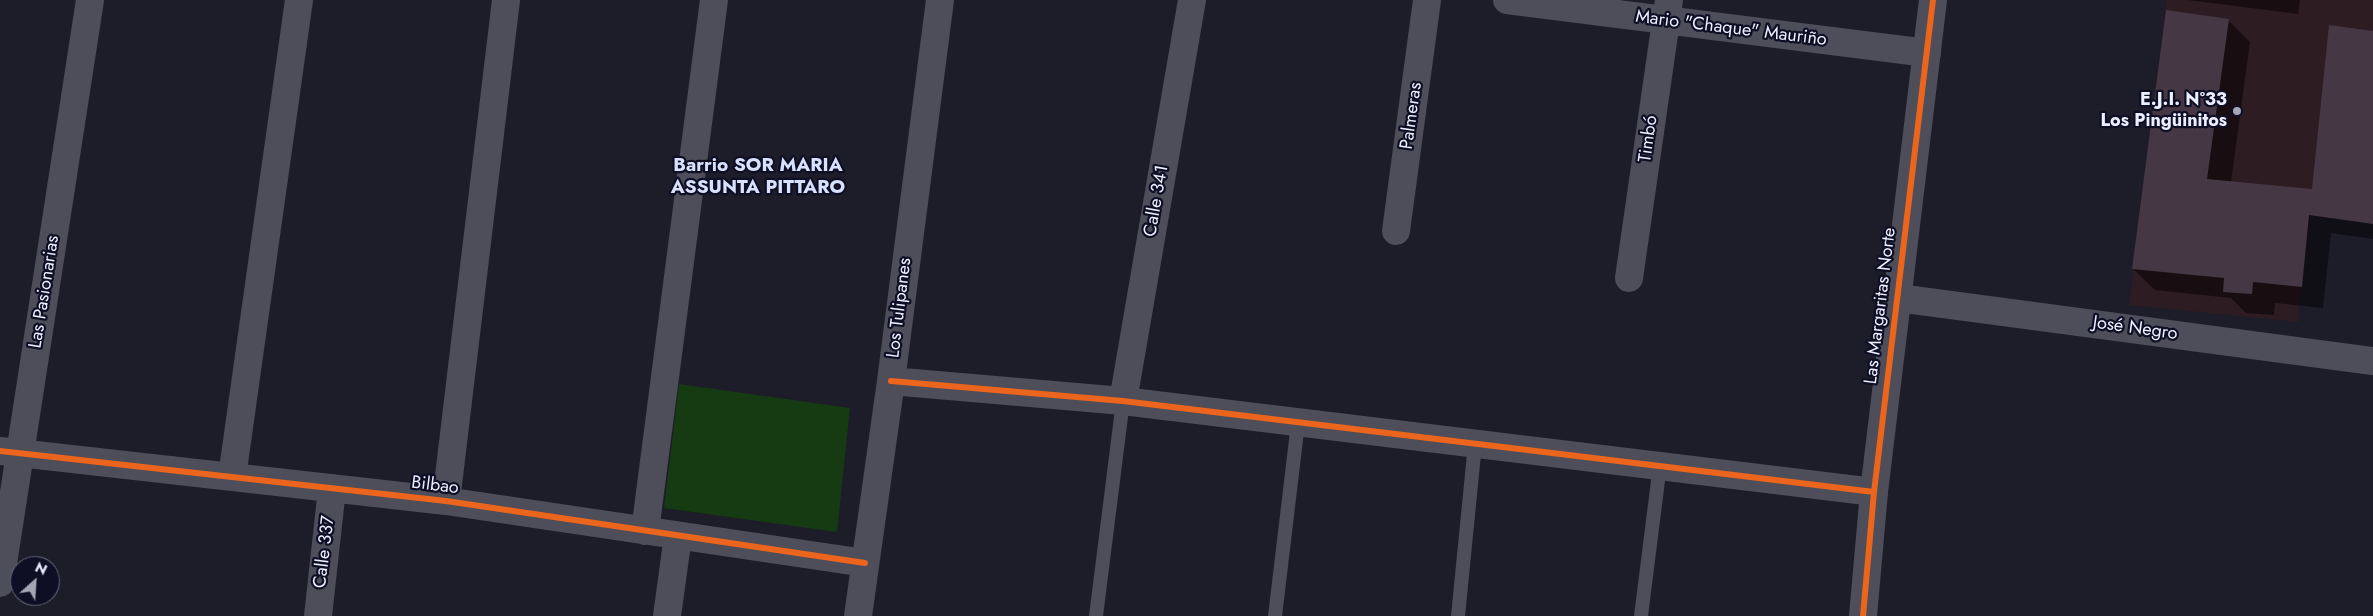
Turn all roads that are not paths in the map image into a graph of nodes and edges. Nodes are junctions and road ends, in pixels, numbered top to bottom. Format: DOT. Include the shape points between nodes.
graph roads {
  1 [pos="90,0"];
  2 [pos="299,0"];
  3 [pos="506,0"];
  4 [pos="714,0"];
  5 [pos="940,0"];
  6 [pos="1192,0"];
  7 [pos="1427,0"];
  8 [pos="1506,0"];
  9 [pos="1933,0"];
  10 [pos="1668,10"];
  11 [pos="1926,53"];
  12 [pos="1396,231"];
  13 [pos="1629,278"];
  14 [pos="1898,298"];
  15 [pos="2373,361"];
  16 [pos="891,381"];
  17 [pos="1123,401"];
  18 [pos="1298,423"];
  19 [pos="1475,444"];
  20 [pos="10,452"];
  21 [pos="1660,464"];
  22 [pos="232,477"];
  23 [pos="332,489"];
  24 [pos="1874,492"];
  25 [pos="446,501"];
  26 [pos="645,531"];
  27 [pos="678,536"];
  28 [pos="865,563"];
  29 [pos="0,583"];
  30 [pos="318,616"];
  31 [pos="667,616"];
  32 [pos="858,616"];
  33 [pos="1096,616"];
  34 [pos="1275,616"];
  35 [pos="1458,616"];
  36 [pos="1641,616"];
  37 [pos="1862,616"];
  1 -- 20 [label="street, Las Pasionarias"];
  2 -- 22 [label="street"];
  3 -- 25 [label="street"];
  4 -- 26 [label="street"];
  5 -- 16 [label="street, Los Tulipanes"];
  6 -- 17 [label="street, Calle 341"];
  7 -- 12 [label="street, Palmeras"];
  8 -- 10 [label="street, Mario \"Chaque\" Mauriño"];
  9 -- 11 [label="street, Las Margaritas Norte"];
  10 -- 11 [label="street, Mario \"Chaque\" Mauriño"];
  10 -- 13 [label="street, Timbó"];
  11 -- 14 [label="street, Las Margaritas Norte"];
  14 -- 15 [label="street, José Negro"];
  14 -- 24 [label="street, Las Margaritas Norte"];
  16 -- 17 [label="street"];
  16 -- 28 [label="street, Los Tulipanes"];
  17 -- 18 [label="street"];
  17 -- 33 [label="lane"];
  18 -- 19 [label="street"];
  18 -- 34 [label="lane"];
  19 -- 21 [label="street"];
  19 -- 35 [label="lane"];
  20 -- 22 [label="street, Bilbao"];
  20 -- 29 [label="street, Las Pasionarias"];
  21 -- 24 [label="street"];
  21 -- 36 [label="lane"];
  22 -- 23 [label="street, Bilbao"];
  23 -- 25 [label="street, Bilbao"];
  23 -- 30 [label="street, Calle 337"];
  24 -- 37 [label="street, Las Margaritas Norte"];
  25 -- 26 [label="street, Bilbao"];
  26 -- 27 [label="street, Bilbao"];
  27 -- 28 [label="street, Bilbao"];
  27 -- 31 [label="street"];
  28 -- 32 [label="street, Los Tulipanes"];
}
